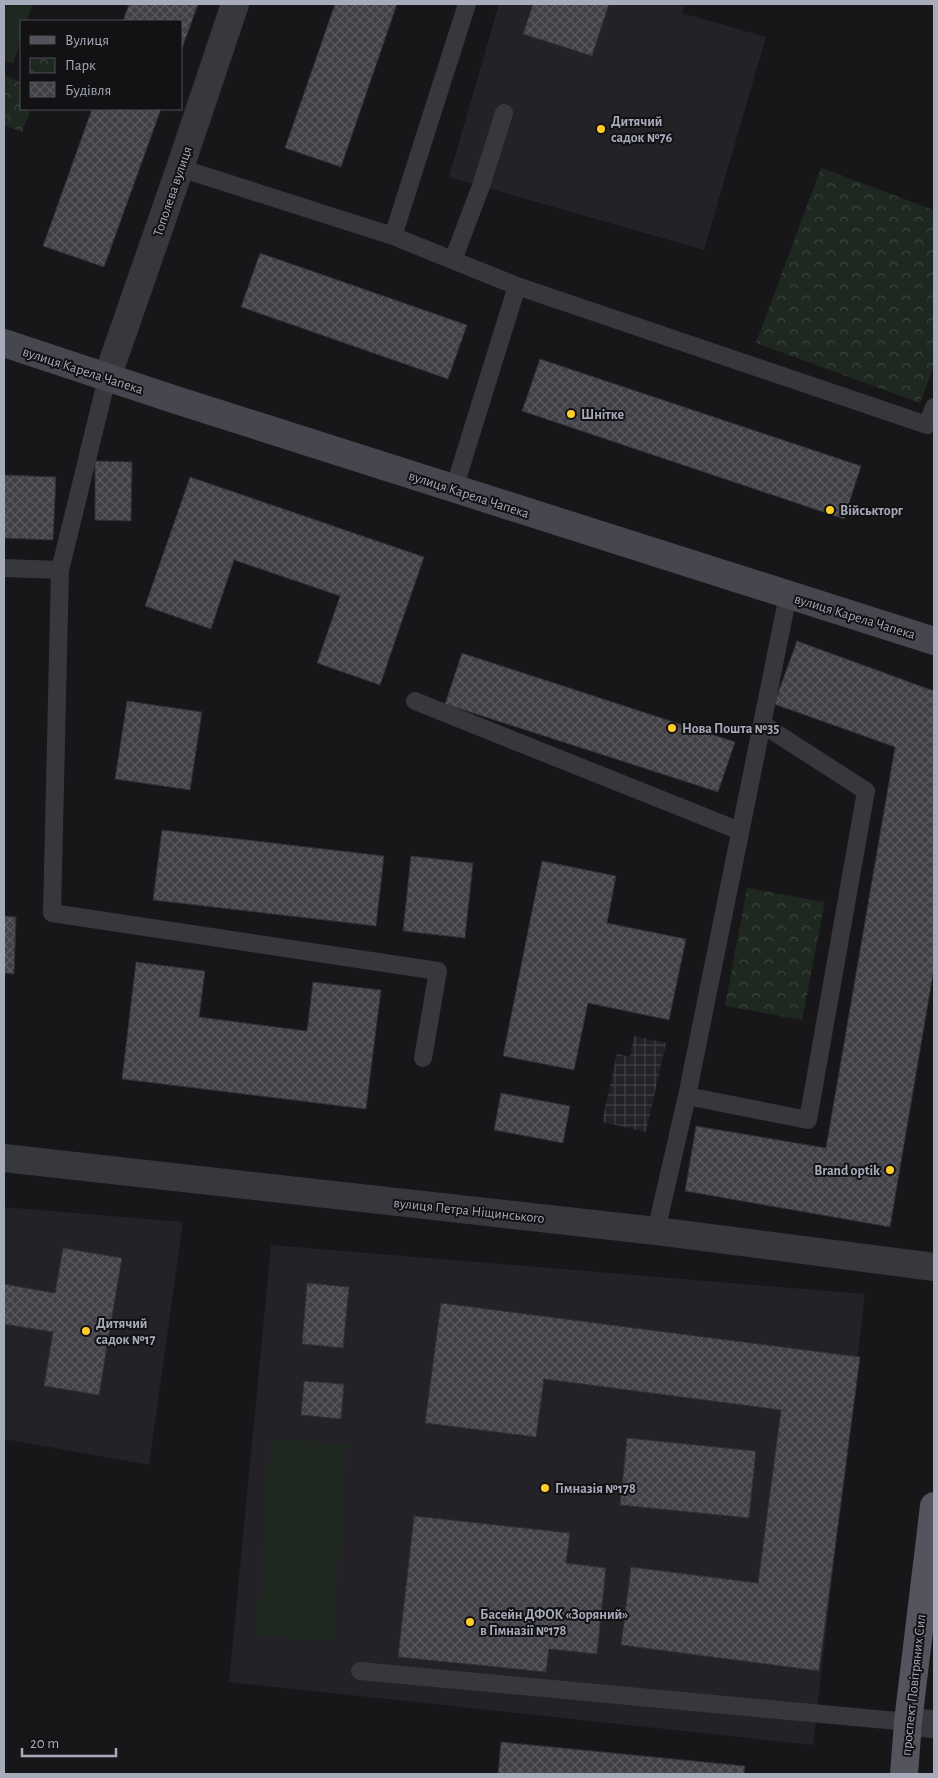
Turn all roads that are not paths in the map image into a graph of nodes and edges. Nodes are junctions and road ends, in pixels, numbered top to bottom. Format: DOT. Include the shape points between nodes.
graph roads {
  1 [pos="235,4"];
  2 [pos="467,4"];
  3 [pos="504,113"];
  4 [pos="180,168"];
  5 [pos="393,236"];
  6 [pos="453,260"];
  7 [pos="517,286"];
  8 [pos="4,343"];
  9 [pos="107,378"];
  10 [pos="934,407"];
  11 [pos="454,489"];
  12 [pos="4,568"];
  13 [pos="60,570"];
  14 [pos="788,595"];
  15 [pos="934,641"];
  16 [pos="415,701"];
  17 [pos="762,724"];
  18 [pos="740,831"];
  19 [pos="423,1058"];
  20 [pos="687,1096"];
  21 [pos="4,1158"];
  22 [pos="656,1231"];
  23 [pos="934,1267"];
  24 [pos="934,1506"];
  25 [pos="360,1671"];
  26 [pos="921,1723"];
  27 [pos="904,1774"];
  1 -- 4 [label="street, Тополева вулиця"];
  2 -- 5 [label="lane"];
  3 -- 6 [label="lane"];
  4 -- 5 [label="lane"];
  4 -- 9 [label="street, Тополева вулиця"];
  5 -- 6 [label="lane"];
  6 -- 7 [label="lane"];
  7 -- 10 [label="lane" via="927,425"];
  7 -- 11 [label="lane"];
  8 -- 9 [label="street, вулиця Карела Чапека"];
  9 -- 11 [label="street, вулиця Карела Чапека"];
  9 -- 13 [label="lane"];
  11 -- 14 [label="street, вулиця Карела Чапека"];
  12 -- 13 [label="lane"];
  13 -- 19 [label="lane" via="52,913 438,971"];
  14 -- 15 [label="street, вулиця Карела Чапека"];
  14 -- 17 [label="lane"];
  16 -- 18 [label="lane"];
  17 -- 18 [label="lane"];
  17 -- 20 [label="lane" via="866,792 808,1120"];
  18 -- 20 [label="lane"];
  20 -- 22 [label="lane"];
  21 -- 22 [label="street, вулиця Петра Ніщинського"];
  22 -- 23 [label="street, вулиця Петра Ніщинського"];
  24 -- 26 [label="main road, проспект Повітряних Сил"];
  25 -- 26 [label="lane"];
  26 -- 27 [label="main road, проспект Повітряних Сил"];
}
